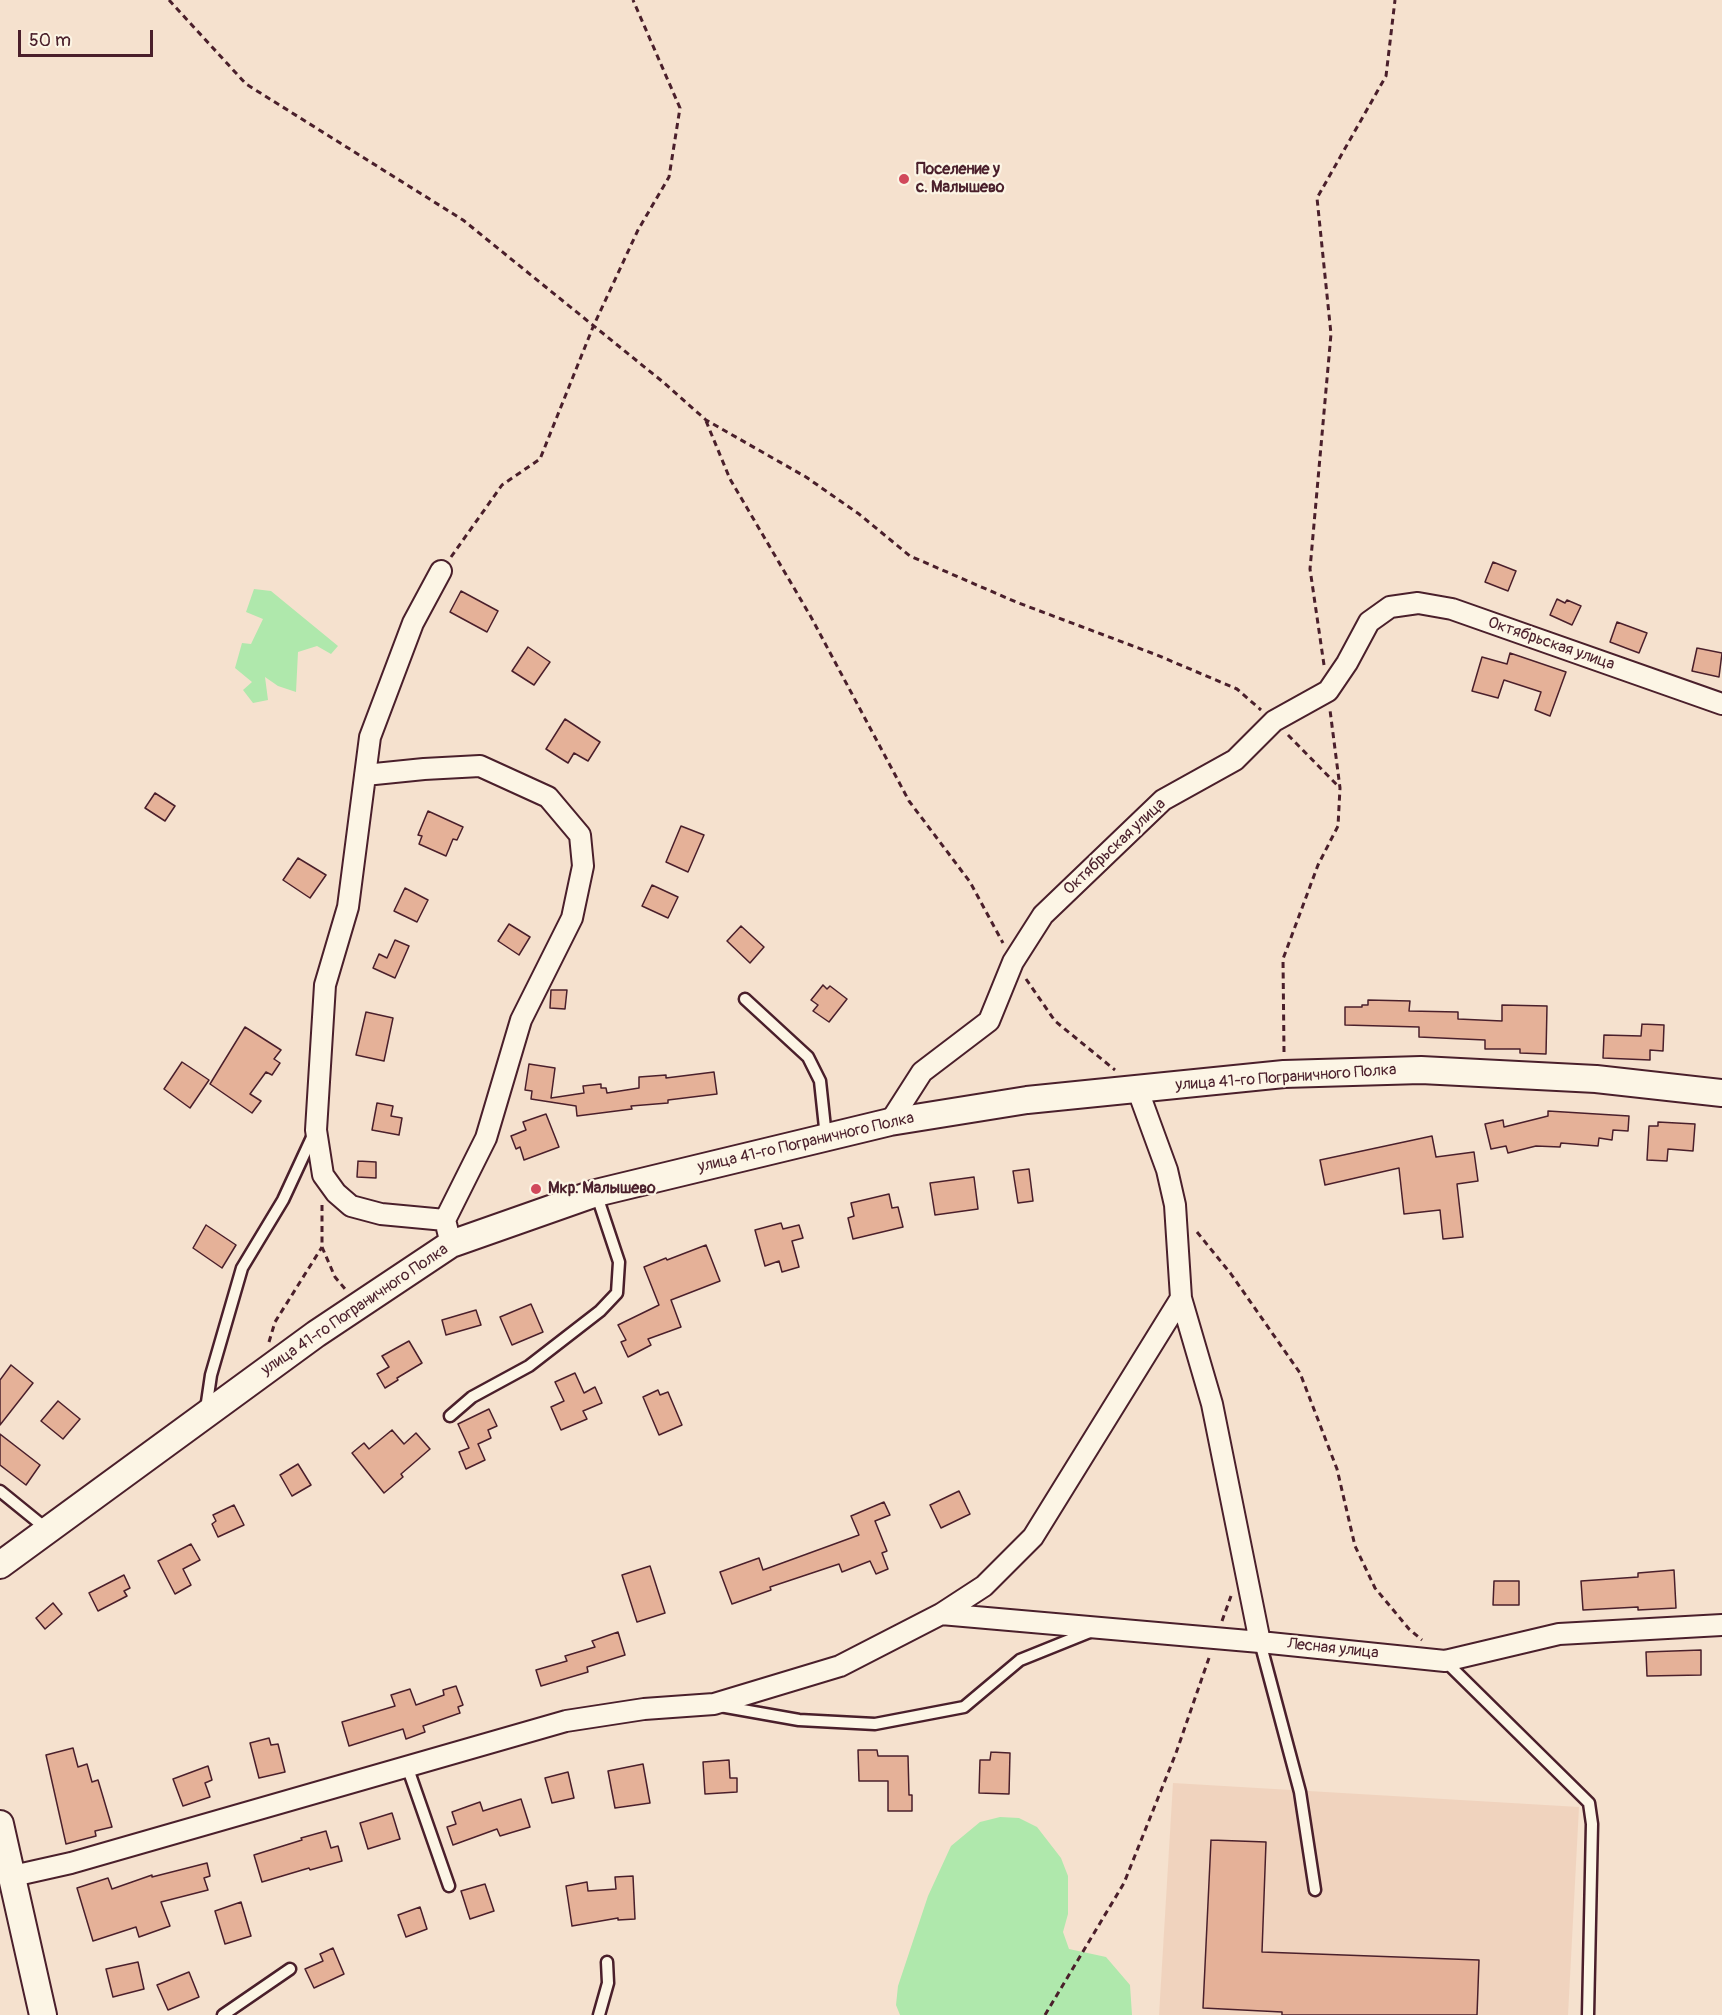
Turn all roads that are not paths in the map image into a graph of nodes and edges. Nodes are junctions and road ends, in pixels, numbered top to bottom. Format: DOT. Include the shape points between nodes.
graph roads {
  1 [pos="441,571"];
  2 [pos="1722,704"];
  3 [pos="365,776"];
  4 [pos="745,999"];
  5 [pos="1137,1088"];
  6 [pos="1722,1093"];
  7 [pos="890,1122"];
  8 [pos="316,1130"];
  9 [pos="826,1137"];
  10 [pos="596,1193"];
  11 [pos="445,1220"];
  12 [pos="451,1244"];
  13 [pos="1181,1298"];
  14 [pos="206,1413"];
  15 [pos="450,1416"];
  16 [pos="0,1491"];
  17 [pos="48,1530"];
  18 [pos="0,1564"];
  19 [pos="941,1614"];
  20 [pos="1722,1625"];
  21 [pos="1099,1628"];
  22 [pos="1260,1642"];
  23 [pos="1445,1660"];
  24 [pos="714,1704"];
  25 [pos="407,1766"];
  26 [pos="0,1824"];
  27 [pos="13,1876"];
  28 [pos="449,1886"];
  29 [pos="1315,1890"];
  30 [pos="608,1962"];
  31 [pos="290,1969"];
  32 [pos="43,2015"];
  33 [pos="223,2015"];
  34 [pos="599,2015"];
  35 [pos="1588,2015"];
  1 -- 3 [label="street" via="413,623 370,737"];
  2 -- 7 [label="street, Октябрьская улица" via="1452,609 1418,603 1390,607 1369,622 1328,691 1275,721 1235,760 1163,800 1043,915 1013,962 989,1021 922,1072"];
  3 -- 8 [label="street" via="348,907 325,986"];
  3 -- 11 [label="street" via="480,766 548,797 580,835 583,866 572,918 521,1020 486,1138"];
  4 -- 9 [label="lane" via="808,1057 820,1081"];
  5 -- 6 [label="street, улица 41-го Пограничного Полка" via="1284,1074 1421,1070 1596,1079"];
  5 -- 7 [label="street, улица 41-го Пограничного Полка" via="1027,1100"];
  5 -- 13 [label="street" via="1167,1170 1175,1205"];
  7 -- 9 [label="street, улица 41-го Пограничного Полка"];
  8 -- 11 [label="street" via="323,1175 351,1206 381,1214"];
  8 -- 14 [label="lane" via="283,1200 242,1268 211,1375"];
  9 -- 10 [label="street, улица 41-го Пограничного Полка"];
  10 -- 12 [label="street, улица 41-го Пограничного Полка"];
  10 -- 15 [label="lane" via="620,1262 617,1293 529,1366 472,1397"];
  11 -- 12 [label="street"];
  12 -- 14 [label="street, улица 41-го Пограничного Полка"];
  13 -- 19 [label="street" via="1033,1537 984,1586"];
  13 -- 22 [label="street" via="1212,1404"];
  14 -- 17 [label="street, улица 41-го Пограничного Полка"];
  16 -- 17 [label="lane"];
  17 -- 18 [label="street, улица 41-го Пограничного Полка"];
  19 -- 21 [label="street, Лесная улица"];
  19 -- 24 [label="street" via="840,1666"];
  20 -- 23 [label="street, Лесная улица" via="1559,1634"];
  21 -- 22 [label="street, Лесная улица"];
  21 -- 24 [label="lane" via="1020,1660 964,1707 875,1724 799,1720"];
  22 -- 23 [label="street, Лесная улица"];
  22 -- 29 [label="lane" via="1300,1792"];
  23 -- 35 [label="lane" via="1589,1803 1592,1824"];
  24 -- 25 [label="street" via="644,1709 566,1721"];
  25 -- 27 [label="street" via="71,1863"];
  25 -- 28 [label="lane"];
  26 -- 27 [label="street"];
  27 -- 32 [label="street"];
  30 -- 34 [label="lane" via="608,1983"];
  31 -- 33 [label="lane"];
}
